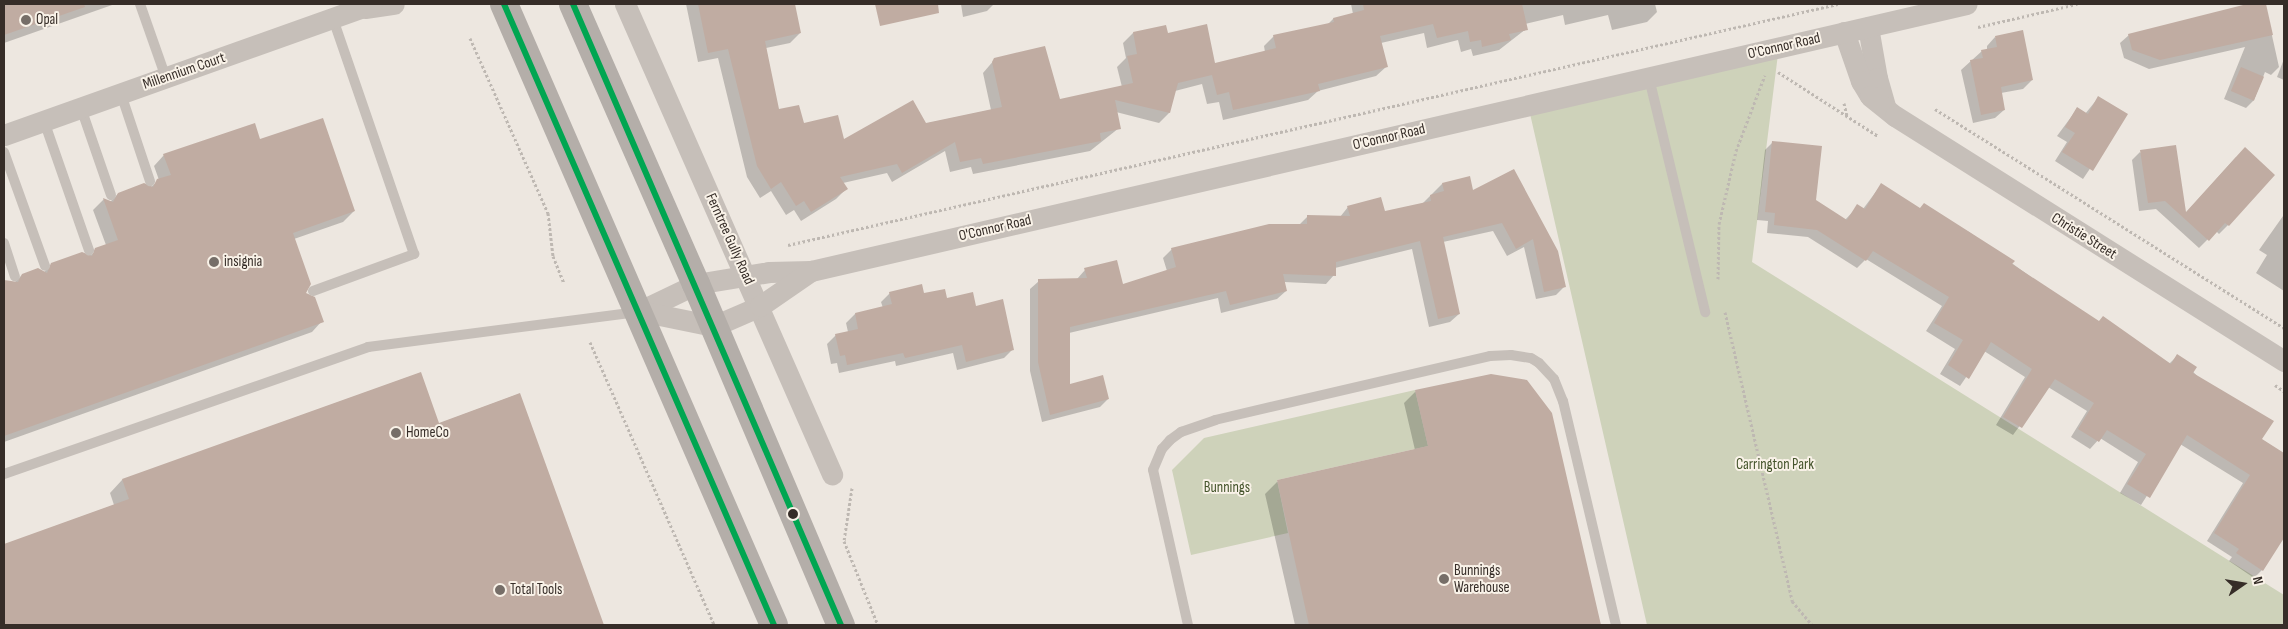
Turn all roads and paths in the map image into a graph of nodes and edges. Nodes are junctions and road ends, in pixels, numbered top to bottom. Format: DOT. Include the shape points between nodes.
graph roads {
  1 [pos="140,4"];
  2 [pos="394,4"];
  3 [pos="504,4"];
  4 [pos="573,4"];
  5 [pos="625,4"];
  6 [pos="1838,4"];
  7 [pos="1967,4"];
  8 [pos="2078,4"];
  9 [pos="368,6"];
  10 [pos="333,19"];
  11 [pos="1868,27"];
  12 [pos="1973,28"];
  13 [pos="1844,32"];
  14 [pos="470,38"];
  15 [pos="1766,75"];
  16 [pos="166,78"];
  17 [pos="1649,78"];
  18 [pos="121,94"];
  19 [pos="1929,106"];
  20 [pos="80,108"];
  21 [pos="1886,108"];
  22 [pos="44,121"];
  23 [pos="4,135"];
  24 [pos="4,152"];
  25 [pos="150,181"];
  26 [pos="111,195"];
  27 [pos="4,243"];
  28 [pos="780,247"];
  29 [pos="89,250"];
  30 [pos="45,266"];
  31 [pos="812,271"];
  32 [pos="746,275"];
  33 [pos="16,276"];
  34 [pos="564,283"];
  35 [pos="696,284"];
  36 [pos="1720,286"];
  37 [pos="313,291"];
  38 [pos="760,306"];
  39 [pos="1724,306"];
  40 [pos="640,311"];
  41 [pos="1705,312"];
  42 [pos="714,326"];
  43 [pos="2284,328"];
  44 [pos="590,342"];
  45 [pos="2284,361"];
  46 [pos="4,474"];
  47 [pos="832,474"];
  48 [pos="714,625"];
  49 [pos="774,625"];
  50 [pos="840,625"];
  51 [pos="1188,625"];
  52 [pos="1616,625"];
  53 [pos="1812,625"];
  1 -- 16 [label="lane"];
  2 -- 9 [label="street, Millennium Court"];
  3 -- 40 [label="main road"];
  4 -- 35 [label="main road"];
  5 -- 32 [label="street, Ferntree Gully Road"];
  6 -- 28 [label="path"];
  7 -- 11 [label="street, O'Connor Road"];
  8 -- 12 [label="path"];
  9 -- 10 [label="street, Millennium Court"];
  10 -- 16 [label="street, Millennium Court"];
  10 -- 37 [label="lane" via="414,254"];
  11 -- 13 [label="street, O'Connor Road"];
  11 -- 21 [label="street"];
  13 -- 17 [label="street, O'Connor Road"];
  13 -- 21 [label="street, Christie Street" via="1861,81 1870,96"];
  14 -- 34 [label="path" via="548,213 553,256"];
  15 -- 36 [label="path" via="1736,151 1718,224"];
  16 -- 18 [label="street, Millennium Court"];
  17 -- 31 [label="street, O'Connor Road"];
  17 -- 41 [label="lane"];
  18 -- 20 [label="street, Millennium Court"];
  18 -- 25 [label="lane"];
  19 -- 43 [label="path"];
  20 -- 22 [label="street, Millennium Court"];
  20 -- 26 [label="lane"];
  21 -- 45 [label="street, Christie Street"];
  22 -- 23 [label="street, Millennium Court"];
  22 -- 29 [label="lane"];
  24 -- 30 [label="lane"];
  27 -- 33 [label="lane"];
  31 -- 32 [label="street, O'Connor Road"];
  31 -- 38 [label="street, O'Connor Road"];
  32 -- 35 [label="street, O'Connor Road"];
  32 -- 38 [label="street, Ferntree Gully Road"];
  35 -- 40 [label="street, O'Connor Road"];
  35 -- 42 [label="main road"];
  38 -- 42 [label="street, O'Connor Road"];
  38 -- 47 [label="street, Ferntree Gully Road"];
  39 -- 53 [label="path" via="1792,601"];
  40 -- 42 [label="street"];
  40 -- 46 [label="lane" via="368,347"];
  40 -- 49 [label="main road"];
  42 -- 50 [label="main road"];
  44 -- 48 [label="path"];
  51 -- 52 [label="lane" via="1153,470 1162,449 1182,432 1215,420 1388,379 1490,356 1520,355 1531,358 1546,370 1563,401"];
}
